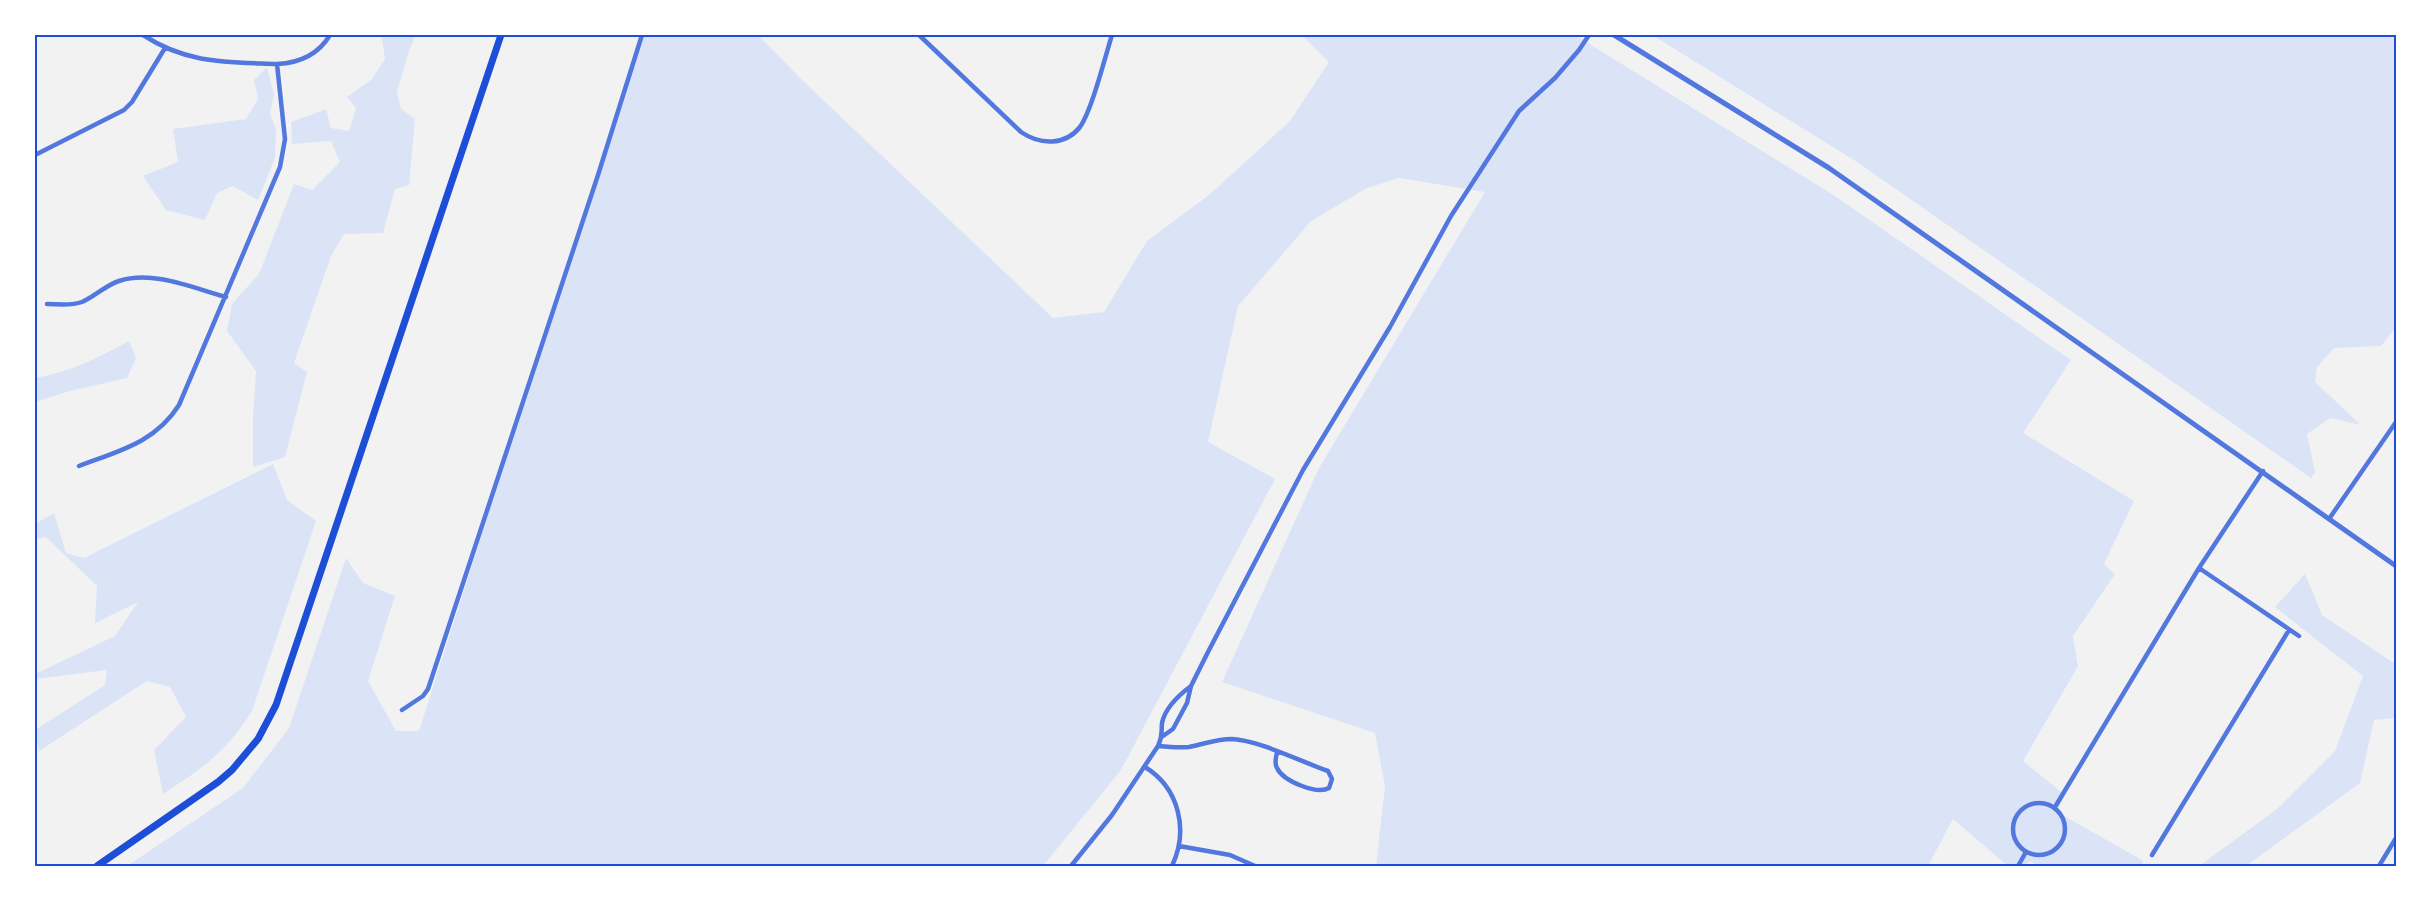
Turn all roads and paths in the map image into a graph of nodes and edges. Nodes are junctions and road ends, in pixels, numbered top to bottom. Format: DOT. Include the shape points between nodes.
graph roads {
  1 [pos="142,35"];
  2 [pos="330,35"];
  3 [pos="500,35"];
  4 [pos="642,35"];
  5 [pos="919,35"];
  6 [pos="1112,35"];
  7 [pos="1589,35"];
  8 [pos="1614,35"];
  9 [pos="165,48"];
  10 [pos="278,64"];
  11 [pos="35,155"];
  12 [pos="226,297"];
  13 [pos="47,304"];
  14 [pos="2396,422"];
  15 [pos="78,466"];
  16 [pos="2263,471"];
  17 [pos="2329,519"];
  18 [pos="2396,566"];
  19 [pos="2199,568"];
  20 [pos="2289,630"];
  21 [pos="2299,636"];
  22 [pos="1191,686"];
  23 [pos="402,710"];
  24 [pos="1163,736"];
  25 [pos="1158,746"];
  26 [pos="1277,752"];
  27 [pos="1145,767"];
  28 [pos="2055,807"];
  29 [pos="2396,838"];
  30 [pos="1179,846"];
  31 [pos="2026,852"];
  32 [pos="2152,855"];
  33 [pos="97,866"];
  34 [pos="1071,866"];
  35 [pos="1172,866"];
  36 [pos="1255,866"];
  37 [pos="2018,866"];
  38 [pos="2379,866"];
  1 -- 9 [label="street"];
  2 -- 10 [label="street" via="308,57"];
  3 -- 33 [label="main road" via="268,723 247,754 218,782"];
  4 -- 23 [label="street" via="428,689"];
  5 -- 6 [label="street" via="1018,128 1029,137 1047,142 1074,133 1084,119"];
  7 -- 22 [label="street" via="1555,78 1519,111 1450,216 1390,327 1303,470"];
  8 -- 16 [label="street" via="1829,168"];
  9 -- 10 [label="street" via="203,60"];
  9 -- 11 [label="street" via="124,110"];
  10 -- 12 [label="street" via="284,153"];
  12 -- 13 [label="street" via="163,280 144,279 119,281 82,302"];
  12 -- 15 [label="street" via="172,416 141,442"];
  14 -- 17 [label="street"];
  16 -- 17 [label="street"];
  16 -- 19 [label="street"];
  17 -- 18 [label="street"];
  19 -- 20 [label="street"];
  19 -- 28 [label="street"];
  20 -- 21 [label="street"];
  20 -- 32 [label="street"];
  22 -- 24 [label="street" via="1187,703 1173,729"];
  22 -- 24 [label="street" via="1176,697 1162,722"];
  24 -- 25 [label="street"];
  25 -- 26 [label="street" via="1188,747 1236,740"];
  25 -- 27 [label="street"];
  26 -- 26 [label="street" via="1328,772 1332,779 1330,788 1313,789 1283,776 1276,765"];
  27 -- 30 [label="street" via="1155,773 1171,793 1180,818"];
  27 -- 34 [label="street"];
  28 -- 31 [label="street" via="2065,821 2064,839 2059,847 2044,855"];
  28 -- 31 [label="street" via="2038,802 2017,814 2015,839"];
  29 -- 38 [label="street"];
  30 -- 35 [label="street"];
  30 -- 36 [label="street" via="1230,855"];
  31 -- 37 [label="street"];
}
